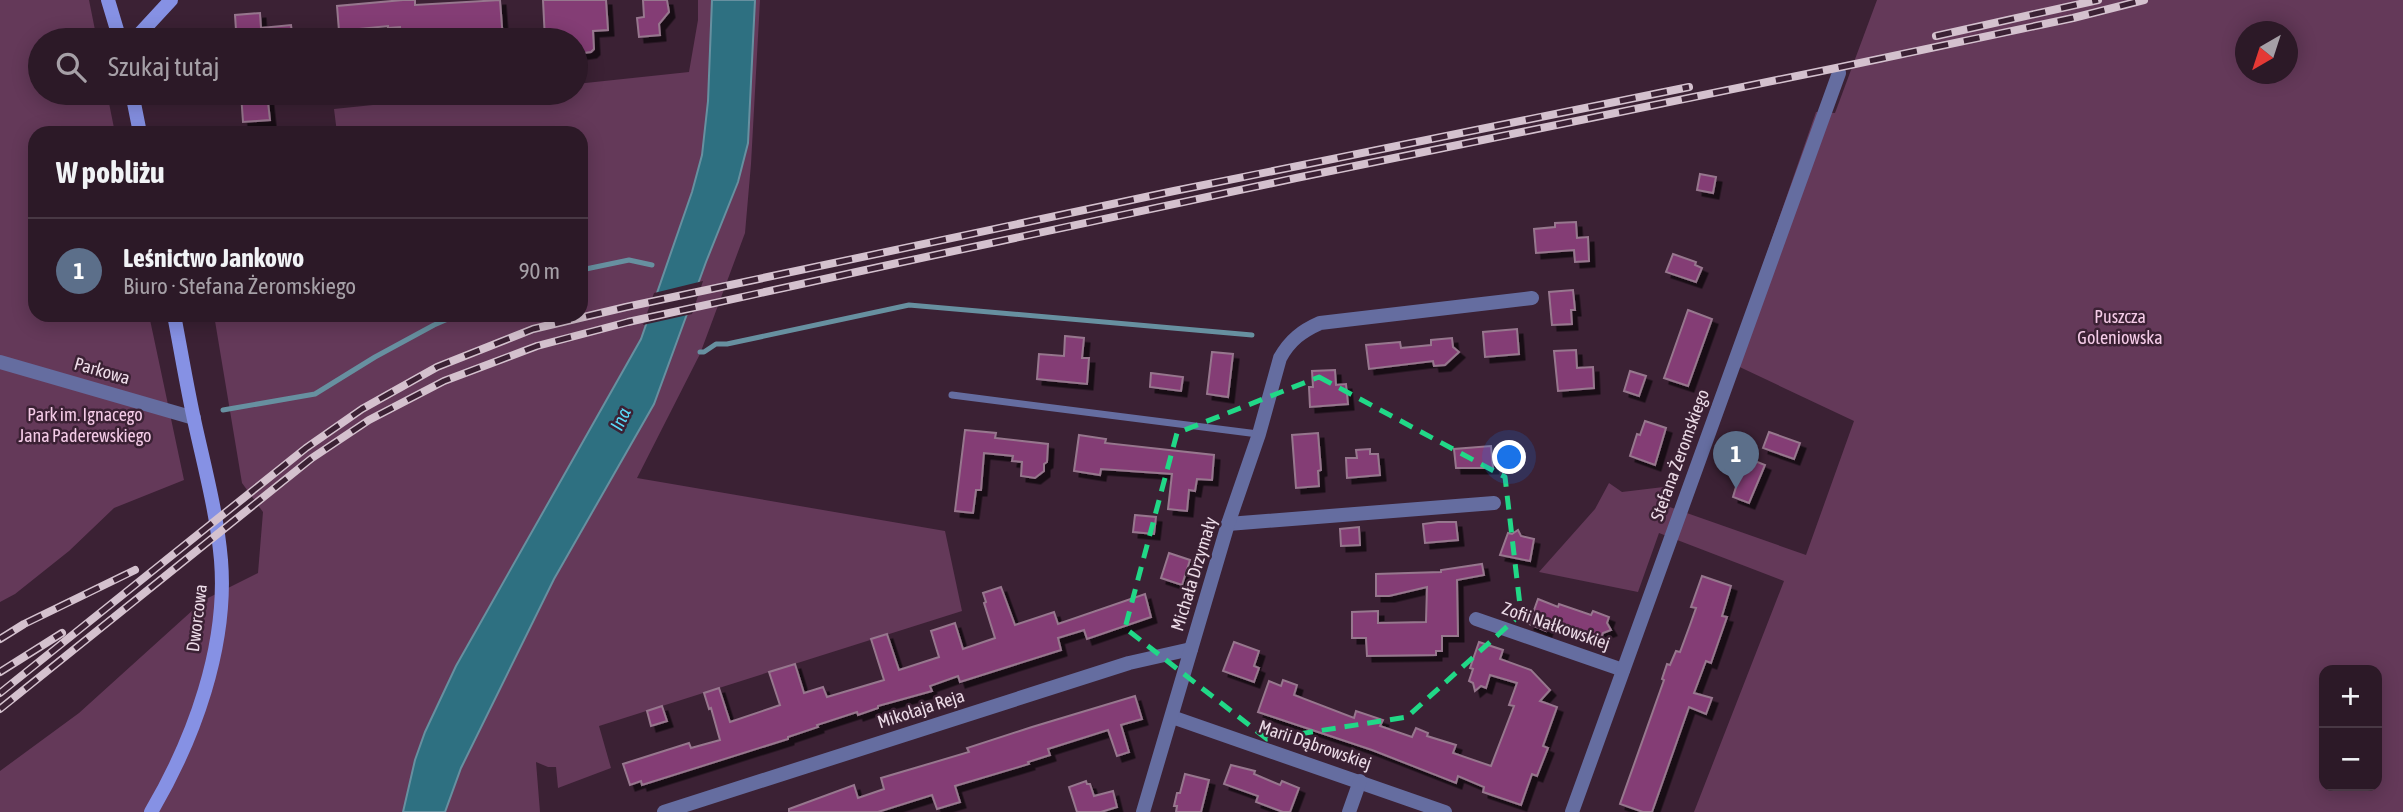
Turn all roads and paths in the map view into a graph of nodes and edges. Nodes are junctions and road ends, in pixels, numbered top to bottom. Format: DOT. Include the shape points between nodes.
graph roads {
  1 [pos="108,0"];
  2 [pos="171,0"];
  3 [pos="116,28"];
  4 [pos="145,28"];
  5 [pos="1839,73"];
  6 [pos="134,105"];
  7 [pos="138,126"];
  8 [pos="1532,298"];
  9 [pos="175,322"];
  10 [pos="0,362"];
  11 [pos="953,395"];
  12 [pos="194,418"];
  13 [pos="1259,434"];
  14 [pos="1494,503"];
  15 [pos="1228,524"];
  16 [pos="1476,619"];
  17 [pos="1191,649"];
  18 [pos="1623,670"];
  19 [pos="1172,717"];
  20 [pos="1360,781"];
  21 [pos="151,812"];
  22 [pos="664,812"];
  23 [pos="1143,812"];
  24 [pos="1349,812"];
  25 [pos="1445,812"];
  26 [pos="1572,812"];
  1 -- 3 [label="street"];
  2 -- 4 [label="street"];
  5 -- 18 [label="street, Stefana Żeromskiego"];
  6 -- 7 [label="street"];
  8 -- 13 [label="street, Michała Drzymały" via="1320,323 1302,331 1280,358"];
  9 -- 12 [label="street, Dworcowa"];
  10 -- 12 [label="street, Parkowa"];
  11 -- 13 [label="lane"];
  12 -- 21 [label="street, Dworcowa" via="221,560 217,634 196,714"];
  13 -- 15 [label="street, Michała Drzymały"];
  14 -- 15 [label="street"];
  15 -- 17 [label="street, Michała Drzymały"];
  16 -- 18 [label="street, Zofii Nałkowskiej"];
  17 -- 19 [label="street, Michała Drzymały"];
  17 -- 22 [label="street, Mikołaja Reja" via="1129,663"];
  18 -- 26 [label="street, Stefana Żeromskiego"];
  19 -- 20 [label="street, Marii Dąbrowskiej"];
  19 -- 23 [label="street, Michała Drzymały"];
  20 -- 24 [label="street"];
  20 -- 25 [label="street, Marii Dąbrowskiej"];
}
